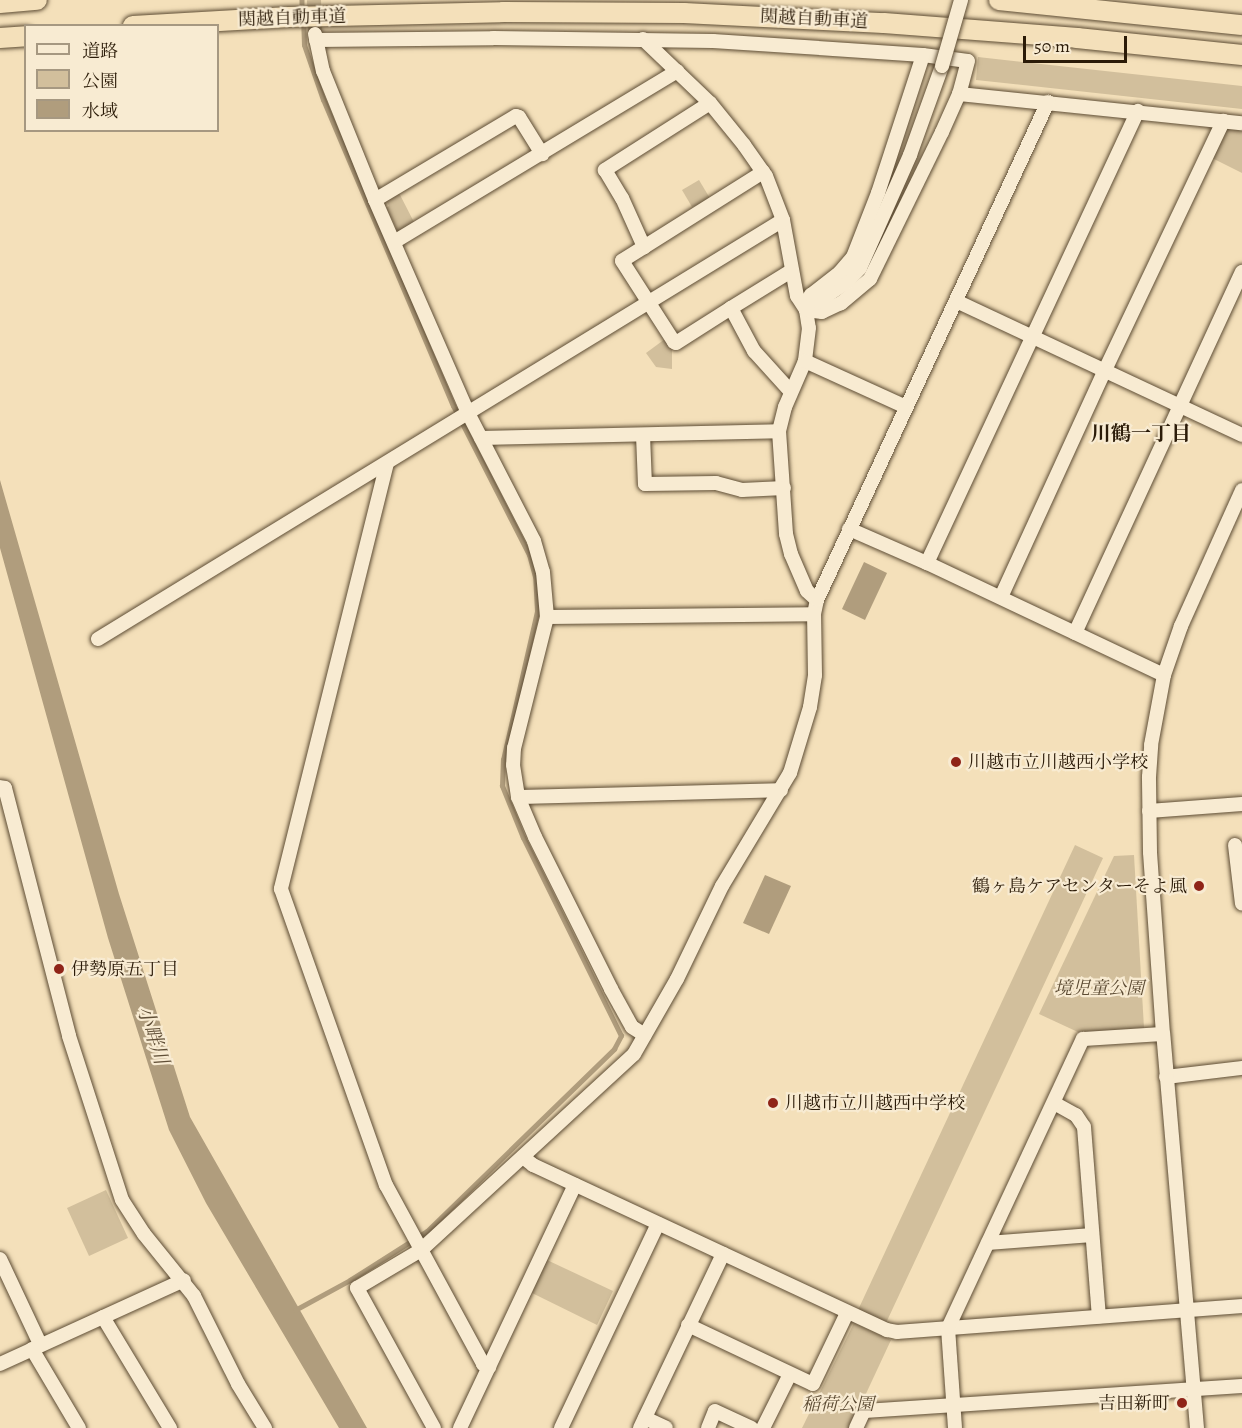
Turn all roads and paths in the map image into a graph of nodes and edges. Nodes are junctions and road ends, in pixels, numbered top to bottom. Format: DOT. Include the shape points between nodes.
graph roads {
  1 [pos="37,0"];
  2 [pos="961,0"];
  3 [pos="999,0"];
  4 [pos="0,3"];
  5 [pos="167,24"];
  6 [pos="1242,25"];
  7 [pos="24,36"];
  8 [pos="0,38"];
  9 [pos="643,39"];
  10 [pos="923,55"];
  11 [pos="1242,55"];
  12 [pos="677,71"];
  13 [pos="959,94"];
  14 [pos="1048,102"];
  15 [pos="710,103"];
  16 [pos="1138,111"];
  17 [pos="1223,121"];
  18 [pos="1242,123"];
  19 [pos="542,154"];
  20 [pos="763,172"];
  21 [pos="375,200"];
  22 [pos="783,220"];
  23 [pos="394,242"];
  24 [pos="644,246"];
  25 [pos="791,271"];
  26 [pos="1242,272"];
  27 [pos="956,301"];
  28 [pos="649,303"];
  29 [pos="731,308"];
  30 [pos="806,310"];
  31 [pos="1033,335"];
  32 [pos="805,360"];
  33 [pos="1105,370"];
  34 [pos="791,392"];
  35 [pos="1179,406"];
  36 [pos="906,408"];
  37 [pos="468,413"];
  38 [pos="779,431"];
  39 [pos="643,435"];
  40 [pos="1242,435"];
  41 [pos="481,438"];
  42 [pos="387,463"];
  43 [pos="784,488"];
  44 [pos="1242,490"];
  45 [pos="849,530"];
  46 [pos="927,563"];
  47 [pos="1001,597"];
  48 [pos="815,607"];
  49 [pos="547,617"];
  50 [pos="1076,633"];
  51 [pos="98,639"];
  52 [pos="1164,675"];
  53 [pos="0,787"];
  54 [pos="781,790"];
  55 [pos="518,797"];
  56 [pos="1242,804"];
  57 [pos="1149,810"];
  58 [pos="1235,845"];
  59 [pos="1241,885"];
  60 [pos="1242,904"];
  61 [pos="1163,1034"];
  62 [pos="645,1035"];
  63 [pos="1242,1068"];
  64 [pos="1166,1077"];
  65 [pos="1054,1103"];
  66 [pos="522,1157"];
  67 [pos="575,1185"];
  68 [pos="658,1224"];
  69 [pos="1092,1235"];
  70 [pos="988,1243"];
  71 [pos="421,1250"];
  72 [pos="723,1254"];
  73 [pos="0,1259"];
  74 [pos="183,1280"];
  75 [pos="1242,1306"];
  76 [pos="1186,1311"];
  77 [pos="847,1313"];
  78 [pos="1099,1316"];
  79 [pos="103,1317"];
  80 [pos="688,1325"];
  81 [pos="948,1328"];
  82 [pos="36,1347"];
  83 [pos="0,1364"];
  84 [pos="489,1367"];
  85 [pos="790,1374"];
  86 [pos="1242,1386"];
  87 [pos="1193,1389"];
  88 [pos="954,1404"];
  89 [pos="642,1423"];
  90 [pos="78,1428"];
  91 [pos="170,1428"];
  92 [pos="265,1428"];
  93 [pos="434,1428"];
  94 [pos="460,1428"];
  95 [pos="561,1428"];
  96 [pos="666,1428"];
  97 [pos="708,1428"];
  98 [pos="751,1428"];
  99 [pos="763,1428"];
  100 [pos="856,1428"];
  101 [pos="955,1428"];
  102 [pos="1197,1428"];
  1 -- 4 [label="highway"];
  2 -- 30 [label="street, bridge" via="918,136 860,268 848,282"];
  3 -- 6 [label="highway"];
  5 -- 11 [label="highway, 関越自動車道" via="504,12 684,13 884,23"];
  7 -- 8 [label="highway"];
  9 -- 10 [label="street"];
  9 -- 12 [label="street"];
  9 -- 21 [label="street" via="316,37 323,70"];
  10 -- 13 [label="street" via="968,61"];
  10 -- 30 [label="street" via="882,184 856,250 840,272 811,294"];
  12 -- 15 [label="street"];
  12 -- 19 [label="street"];
  13 -- 14 [label="street"];
  13 -- 30 [label="street" via="870,279 841,303 822,312"];
  14 -- 16 [label="street"];
  14 -- 27 [label="street"];
  15 -- 20 [label="street"];
  15 -- 24 [label="street" via="605,170"];
  16 -- 17 [label="street"];
  16 -- 31 [label="street"];
  17 -- 18 [label="street"];
  17 -- 33 [label="street"];
  19 -- 21 [label="street" via="516,116"];
  19 -- 23 [label="street"];
  20 -- 22 [label="street"];
  20 -- 24 [label="street"];
  21 -- 23 [label="street"];
  22 -- 25 [label="street"];
  22 -- 28 [label="street"];
  23 -- 37 [label="street"];
  24 -- 28 [label="street" via="622,261"];
  25 -- 29 [label="street"];
  25 -- 30 [label="street" via="797,296"];
  26 -- 35 [label="street"];
  27 -- 31 [label="street"];
  27 -- 36 [label="street"];
  28 -- 29 [label="street" via="676,343"];
  28 -- 37 [label="street"];
  29 -- 34 [label="street" via="754,351"];
  30 -- 32 [label="street" via="809,328"];
  31 -- 33 [label="street"];
  31 -- 46 [label="street"];
  32 -- 34 [label="street"];
  32 -- 36 [label="street"];
  33 -- 35 [label="street"];
  33 -- 47 [label="street"];
  34 -- 38 [label="street"];
  35 -- 40 [label="street"];
  35 -- 50 [label="street"];
  36 -- 45 [label="street"];
  37 -- 41 [label="street"];
  37 -- 42 [label="street"];
  38 -- 39 [label="street"];
  38 -- 43 [label="street"];
  39 -- 41 [label="street"];
  39 -- 43 [label="street" via="645,484 716,483 742,490"];
  41 -- 49 [label="street" via="534,541 543,572"];
  42 -- 51 [label="street"];
  42 -- 71 [label="street" via="281,888 375,1157 396,1209"];
  43 -- 48 [label="street" via="791,554"];
  44 -- 52 [label="street" via="1188,607"];
  45 -- 46 [label="street"];
  45 -- 48 [label="street"];
  46 -- 47 [label="street"];
  47 -- 50 [label="street"];
  48 -- 49 [label="street"];
  48 -- 54 [label="street" via="815,675 810,707"];
  49 -- 55 [label="street" via="514,748"];
  50 -- 52 [label="street"];
  52 -- 57 [label="street" via="1151,745"];
  53 -- 74 [label="street" via="5,788 69,1036 122,1200 144,1234"];
  54 -- 55 [label="street"];
  54 -- 62 [label="street" via="722,886"];
  55 -- 62 [label="street" via="610,989 632,1027"];
  56 -- 57 [label="street"];
  57 -- 61 [label="street"];
  58 -- 59 [label="street"];
  59 -- 60 [label="street"];
  61 -- 64 [label="street"];
  61 -- 65 [label="street" via="1083,1039"];
  62 -- 66 [label="street" via="625,1065"];
  63 -- 64 [label="street"];
  64 -- 76 [label="street"];
  65 -- 69 [label="street" via="1076,1115 1083,1127"];
  65 -- 70 [label="street"];
  66 -- 67 [label="street"];
  66 -- 71 [label="street"];
  67 -- 68 [label="street"];
  67 -- 84 [label="street"];
  68 -- 72 [label="street"];
  68 -- 95 [label="street"];
  69 -- 70 [label="street"];
  69 -- 78 [label="street"];
  70 -- 81 [label="street"];
  71 -- 84 [label="street" via="483,1364"];
  71 -- 93 [label="street" via="357,1288"];
  72 -- 77 [label="street"];
  72 -- 80 [label="street"];
  73 -- 82 [label="street"];
  74 -- 79 [label="street"];
  74 -- 92 [label="street"];
  75 -- 76 [label="street"];
  76 -- 78 [label="street"];
  76 -- 87 [label="street"];
  77 -- 81 [label="street" via="897,1332"];
  77 -- 85 [label="street" via="813,1384"];
  78 -- 81 [label="street"];
  79 -- 82 [label="street"];
  79 -- 91 [label="street"];
  80 -- 85 [label="street"];
  80 -- 89 [label="street"];
  81 -- 88 [label="street"];
  82 -- 83 [label="street"];
  82 -- 90 [label="street"];
  84 -- 94 [label="street"];
  85 -- 99 [label="street"];
  86 -- 87 [label="street"];
  87 -- 88 [label="street"];
  87 -- 102 [label="street"];
  88 -- 100 [label="street" via="864,1411"];
  88 -- 101 [label="street"];
  89 -- 96 [label="street"];
  97 -- 98 [label="street" via="715,1411"];
}
